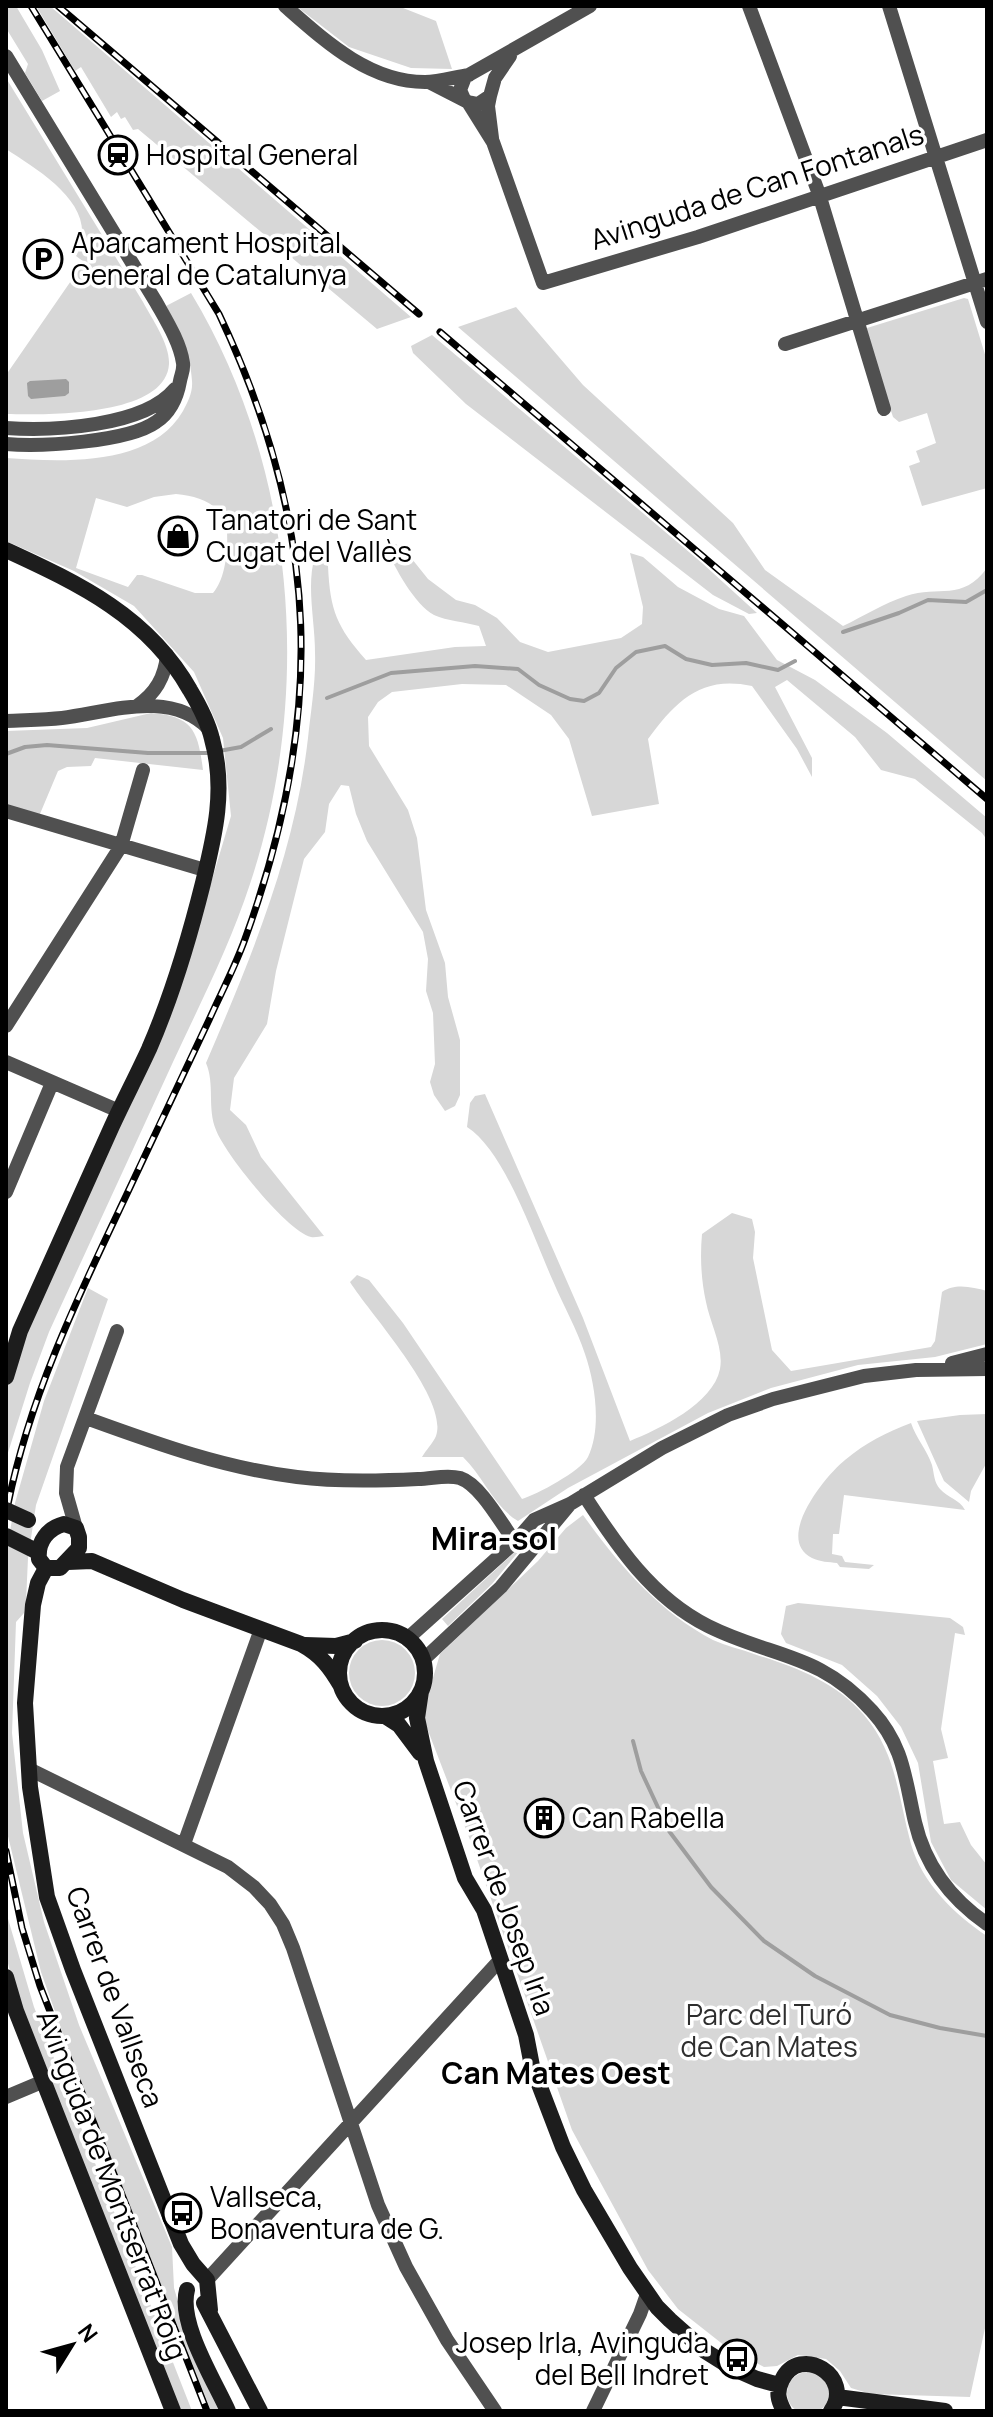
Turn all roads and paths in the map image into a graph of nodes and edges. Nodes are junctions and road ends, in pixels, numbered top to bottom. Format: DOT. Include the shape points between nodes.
graph roads {
  1 [pos="285,6"];
  2 [pos="590,6"];
  3 [pos="749,6"];
  4 [pos="889,6"];
  5 [pos="513,51"];
  6 [pos="6,56"];
  7 [pos="471,74"];
  8 [pos="429,82"];
  9 [pos="490,91"];
  10 [pos="466,101"];
  11 [pos="987,140"];
  12 [pos="493,142"];
  13 [pos="937,155"];
  14 [pos="819,194"];
  15 [pos="981,281"];
  16 [pos="857,322"];
  17 [pos="987,322"];
  18 [pos="785,344"];
  19 [pos="180,382"];
  20 [pos="884,409"];
  21 [pos="6,428"];
  22 [pos="6,444"];
  23 [pos="6,550"];
  24 [pos="167,655"];
  25 [pos="137,707"];
  26 [pos="6,721"];
  27 [pos="211,734"];
  28 [pos="143,770"];
  29 [pos="6,811"];
  30 [pos="121,846"];
  31 [pos="198,868"];
  32 [pos="6,1026"];
  33 [pos="6,1062"];
  34 [pos="52,1083"];
  35 [pos="119,1111"];
  36 [pos="6,1192"];
  37 [pos="13,1328"];
  38 [pos="117,1331"];
  39 [pos="987,1354"];
  40 [pos="987,1369"];
  41 [pos="916,1370"];
  42 [pos="6,1377"];
  43 [pos="86,1418"];
  44 [pos="584,1495"];
  45 [pos="570,1504"];
  46 [pos="6,1510"];
  47 [pos="68,1531"];
  48 [pos="14,1539"];
  49 [pos="515,1542"];
  50 [pos="38,1552"];
  51 [pos="68,1562"];
  52 [pos="98,1563"];
  53 [pos="46,1568"];
  54 [pos="261,1629"];
  55 [pos="407,1639"];
  56 [pos="355,1641"];
  57 [pos="301,1644"];
  58 [pos="423,1660"];
  59 [pos="341,1686"];
  60 [pos="421,1691"];
  61 [pos="385,1716"];
  62 [pos="426,1761"];
  63 [pos="29,1769"];
  64 [pos="184,1844"];
  65 [pos="987,1924"];
  66 [pos="500,1960"];
  67 [pos="6,1977"];
  68 [pos="44,2081"];
  69 [pos="6,2097"];
  70 [pos="350,2123"];
  71 [pos="198,2286"];
  72 [pos="647,2294"];
  73 [pos="779,2385"];
  74 [pos="834,2404"];
  75 [pos="912,2409"];
  76 [pos="173,2411"];
  77 [pos="228,2411"];
  78 [pos="260,2411"];
  79 [pos="495,2411"];
  80 [pos="593,2411"];
  81 [pos="784,2411"];
  82 [pos="945,2411"];
  1 -- 8 [label="street" via="350,58 381,75"];
  2 -- 5 [label="street"];
  3 -- 14 [label="street"];
  4 -- 13 [label="street"];
  5 -- 7 [label="street"];
  5 -- 9 [label="street"];
  6 -- 19 [label="street" via="156,302 181,354"];
  7 -- 8 [label="street"];
  7 -- 9 [label="street" via="487,78"];
  7 -- 10 [label="street" via="460,85"];
  8 -- 10 [label="street"];
  9 -- 10 [label="street" via="478,104"];
  9 -- 12 [label="street"];
  10 -- 12 [label="street"];
  11 -- 13 [label="street, Avinguda de Can Fontanals"];
  12 -- 14 [label="street, Avinguda de Can Fontanals" via="543,283"];
  13 -- 14 [label="street, Avinguda de Can Fontanals"];
  13 -- 15 [label="street"];
  14 -- 16 [label="street"];
  15 -- 16 [label="street"];
  15 -- 17 [label="street"];
  16 -- 18 [label="street"];
  16 -- 20 [label="street"];
  19 -- 21 [label="street" via="158,405 115,419"];
  19 -- 22 [label="street" via="178,397 148,428 71,443"];
  23 -- 24 [label="street" via="106,600"];
  24 -- 25 [label="street" via="163,678"];
  24 -- 27 [label="street"];
  25 -- 26 [label="street"];
  25 -- 27 [label="street" via="151,704 186,712"];
  27 -- 35 [label="street" via="219,811 194,920 149,1049"];
  28 -- 30 [label="street"];
  29 -- 30 [label="street"];
  30 -- 31 [label="street"];
  30 -- 32 [label="street"];
  33 -- 34 [label="street"];
  34 -- 35 [label="street"];
  34 -- 36 [label="street"];
  35 -- 37 [label="street"];
  37 -- 42 [label="street"];
  38 -- 43 [label="street"];
  39 -- 41 [label="street"];
  40 -- 41 [label="street"];
  41 -- 44 [label="street" via="864,1376 728,1415"];
  43 -- 47 [label="street" via="67,1467"];
  43 -- 49 [label="street" via="193,1456 296,1477 461,1478 477,1489"];
  44 -- 45 [label="street"];
  44 -- 65 [label="street" via="627,1559 679,1608 708,1626 812,1663 840,1680 876,1714 906,1770 925,1853 959,1902"];
  45 -- 49 [label="street" via="534,1520"];
  45 -- 58 [label="street" via="501,1587"];
  46 -- 47 [label="street, bridge"];
  47 -- 50 [label="street" via="44,1538"];
  47 -- 51 [label="street" via="76,1554"];
  47 -- 52 [label="street"];
  48 -- 50 [label="street"];
  49 -- 55 [label="street"];
  50 -- 53 [label="street"];
  51 -- 52 [label="street"];
  51 -- 53 [label="street" via="55,1570"];
  52 -- 54 [label="street"];
  53 -- 63 [label="street, Carrer de Vallseca" via="36,1590 31,1628 25,1703"];
  54 -- 57 [label="street"];
  54 -- 64 [label="street"];
  55 -- 56 [label="street" via="377,1631"];
  55 -- 58 [label="street"];
  56 -- 57 [label="street"];
  56 -- 59 [label="street" via="341,1661"];
  57 -- 59 [label="street" via="322,1658"];
  58 -- 60 [label="street"];
  59 -- 61 [label="street" via="355,1706"];
  60 -- 61 [label="street" via="406,1709"];
  60 -- 62 [label="street" via="417,1718"];
  61 -- 62 [label="street" via="399,1725"];
  62 -- 66 [label="street, Carrer de Josep Irla" via="465,1878 484,1910"];
  63 -- 64 [label="street"];
  63 -- 71 [label="street, Carrer de Vallseca" via="47,1897"];
  64 -- 70 [label="street" via="254,1887 283,1924"];
  66 -- 70 [label="street"];
  66 -- 72 [label="street, Carrer de Josep Irla" via="563,2147"];
  67 -- 68 [label="street, Avinguda de Montserrat Roig"];
  68 -- 69 [label="street"];
  68 -- 76 [label="street, Avinguda de Montserrat Roig"];
  70 -- 71 [label="street"];
  70 -- 79 [label="street" via="406,2267"];
  71 -- 77 [label="street" via="185,2306 188,2320"];
  71 -- 78 [label="street, Carrer de Vallseca"];
  72 -- 73 [label="street, Carrer de Josep Irla" via="705,2351 744,2374"];
  72 -- 80 [label="street"];
  73 -- 74 [label="street" via="793,2367 816,2365 836,2384"];
  73 -- 81 [label="street"];
  74 -- 75 [label="street"];
  75 -- 82 [label="street"];
}
